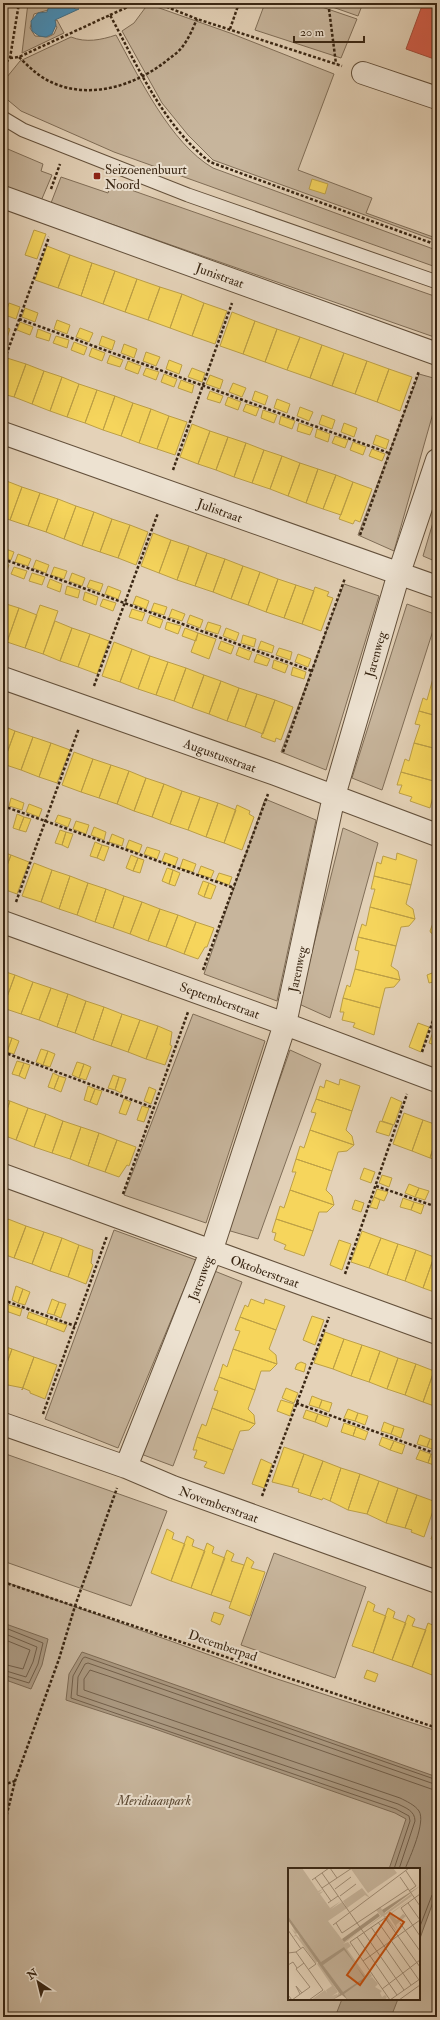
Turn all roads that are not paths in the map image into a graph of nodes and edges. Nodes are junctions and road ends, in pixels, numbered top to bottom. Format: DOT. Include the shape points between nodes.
graph roads {
  1 [pos="362,73"];
  2 [pos="437,98"];
  3 [pos="3,118"];
  4 [pos="3,197"];
  5 [pos="437,282"];
  6 [pos="432,352"];
  7 [pos="3,433"];
  8 [pos="437,460"];
  9 [pos="399,573"];
  10 [pos="437,587"];
  11 [pos="3,678"];
  12 [pos="334,796"];
  13 [pos="437,835"];
  14 [pos="6,923"];
  15 [pos="286,1024"];
  16 [pos="437,1081"];
  17 [pos="3,1175"];
  18 [pos="211,1252"];
  19 [pos="437,1333"];
  20 [pos="3,1424"];
  21 [pos="126,1467"];
  22 [pos="437,1582"];
  1 -- 2 [label="street"];
  3 -- 5 [label="lane" via="23,130 188,195"];
  4 -- 6 [label="street, Junistraat"];
  7 -- 9 [label="street, Julistraat"];
  8 -- 9 [label="street, Jarenweg"];
  9 -- 10 [label="street, Julistraat"];
  9 -- 12 [label="street, Jarenweg"];
  11 -- 12 [label="street, Augustusstraat"];
  12 -- 13 [label="street, Augustusstraat"];
  12 -- 15 [label="street, Jarenweg"];
  14 -- 15 [label="street, Septemberstraat"];
  15 -- 16 [label="street, Septemberstraat"];
  15 -- 18 [label="street, Jarenweg"];
  17 -- 18 [label="street, Oktoberstraat"];
  18 -- 19 [label="street, Oktoberstraat"];
  18 -- 21 [label="street, Jarenweg"];
  20 -- 21 [label="street, Novemberstraat"];
  21 -- 22 [label="street, Novemberstraat" via="254,1517"];
}
